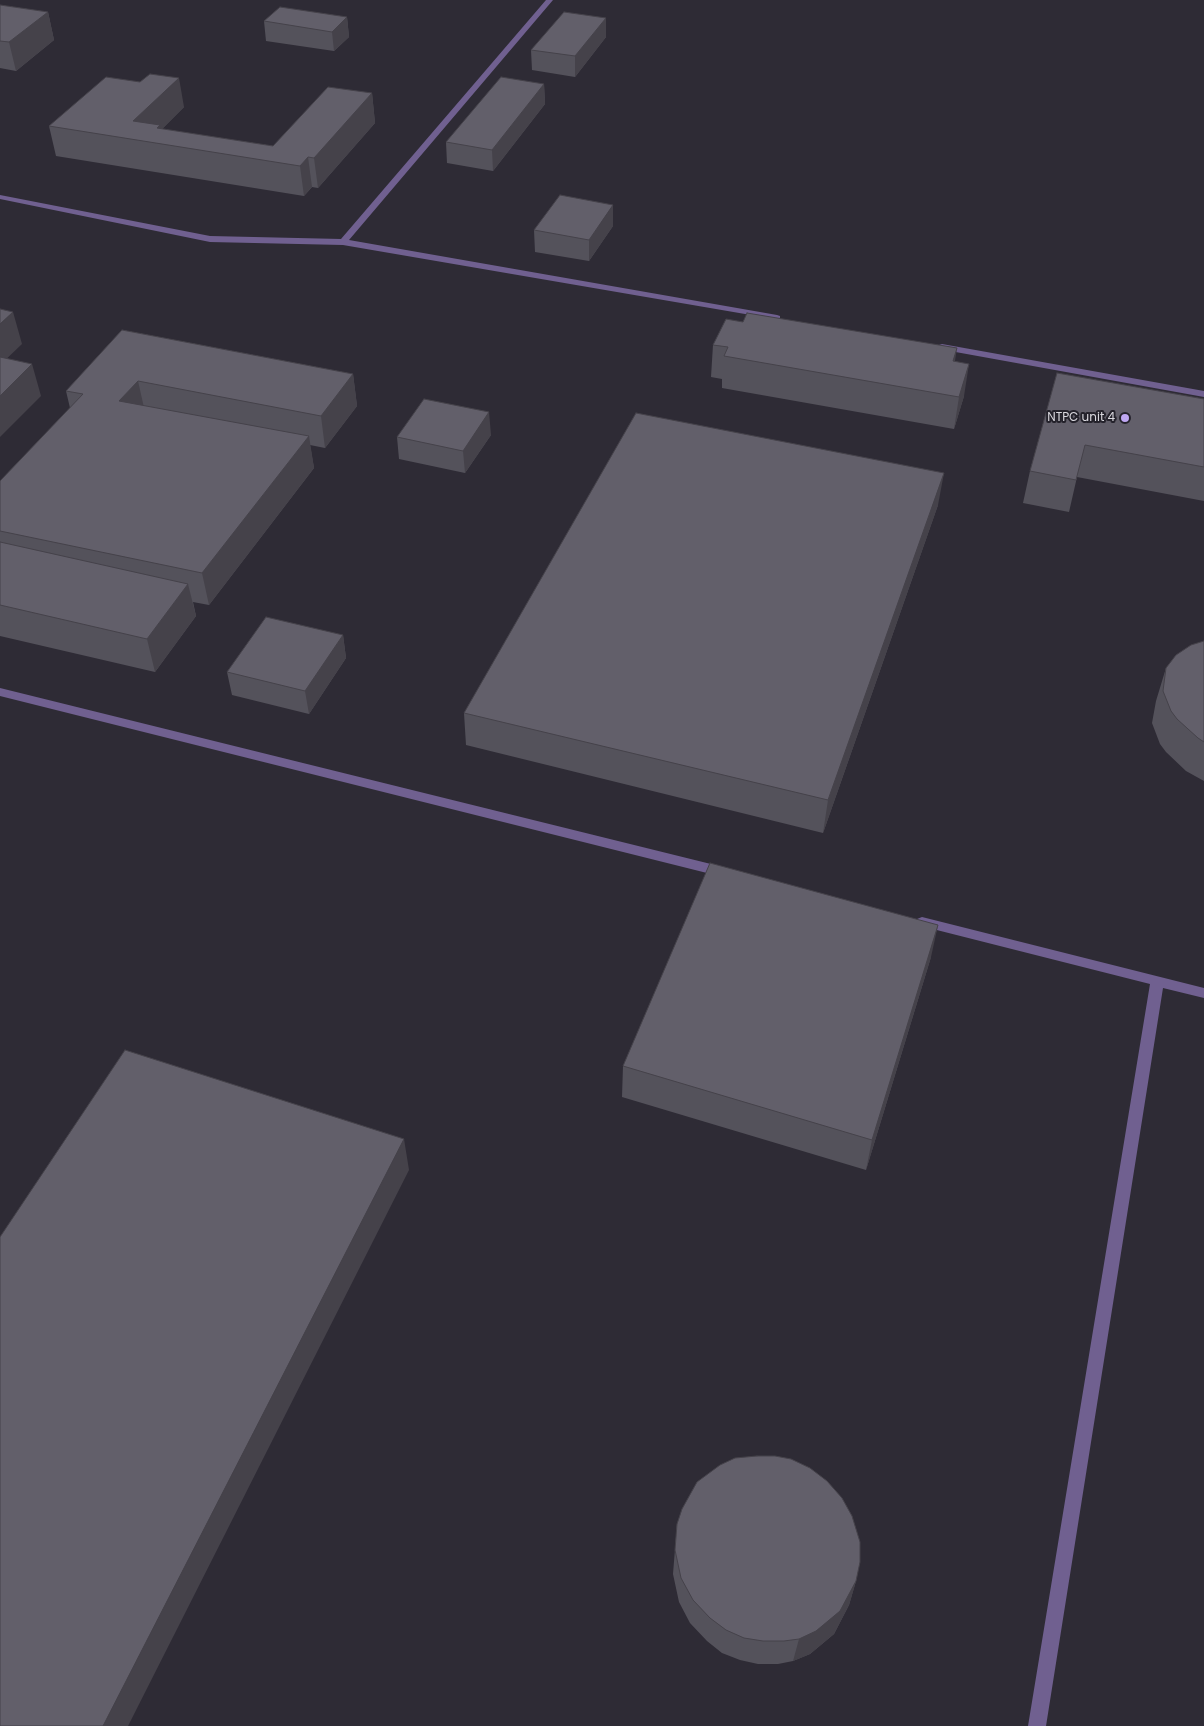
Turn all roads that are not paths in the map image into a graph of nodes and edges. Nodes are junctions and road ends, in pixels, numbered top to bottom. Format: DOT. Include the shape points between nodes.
graph roads {
  1 [pos="550,0"];
  2 [pos="0,197"];
  3 [pos="343,242"];
  4 [pos="784,320"];
  5 [pos="930,345"];
  6 [pos="1204,394"];
  7 [pos="0,692"];
  8 [pos="733,875"];
  9 [pos="907,918"];
  10 [pos="1158,981"];
  11 [pos="1204,993"];
  12 [pos="1037,1726"];
  1 -- 3 [label="lane"];
  2 -- 3 [label="lane" via="210,239"];
  3 -- 4 [label="lane"];
  5 -- 6 [label="lane"];
  7 -- 8 [label="lane"];
  9 -- 10 [label="lane"];
  10 -- 11 [label="lane"];
  10 -- 12 [label="lane"];
}
